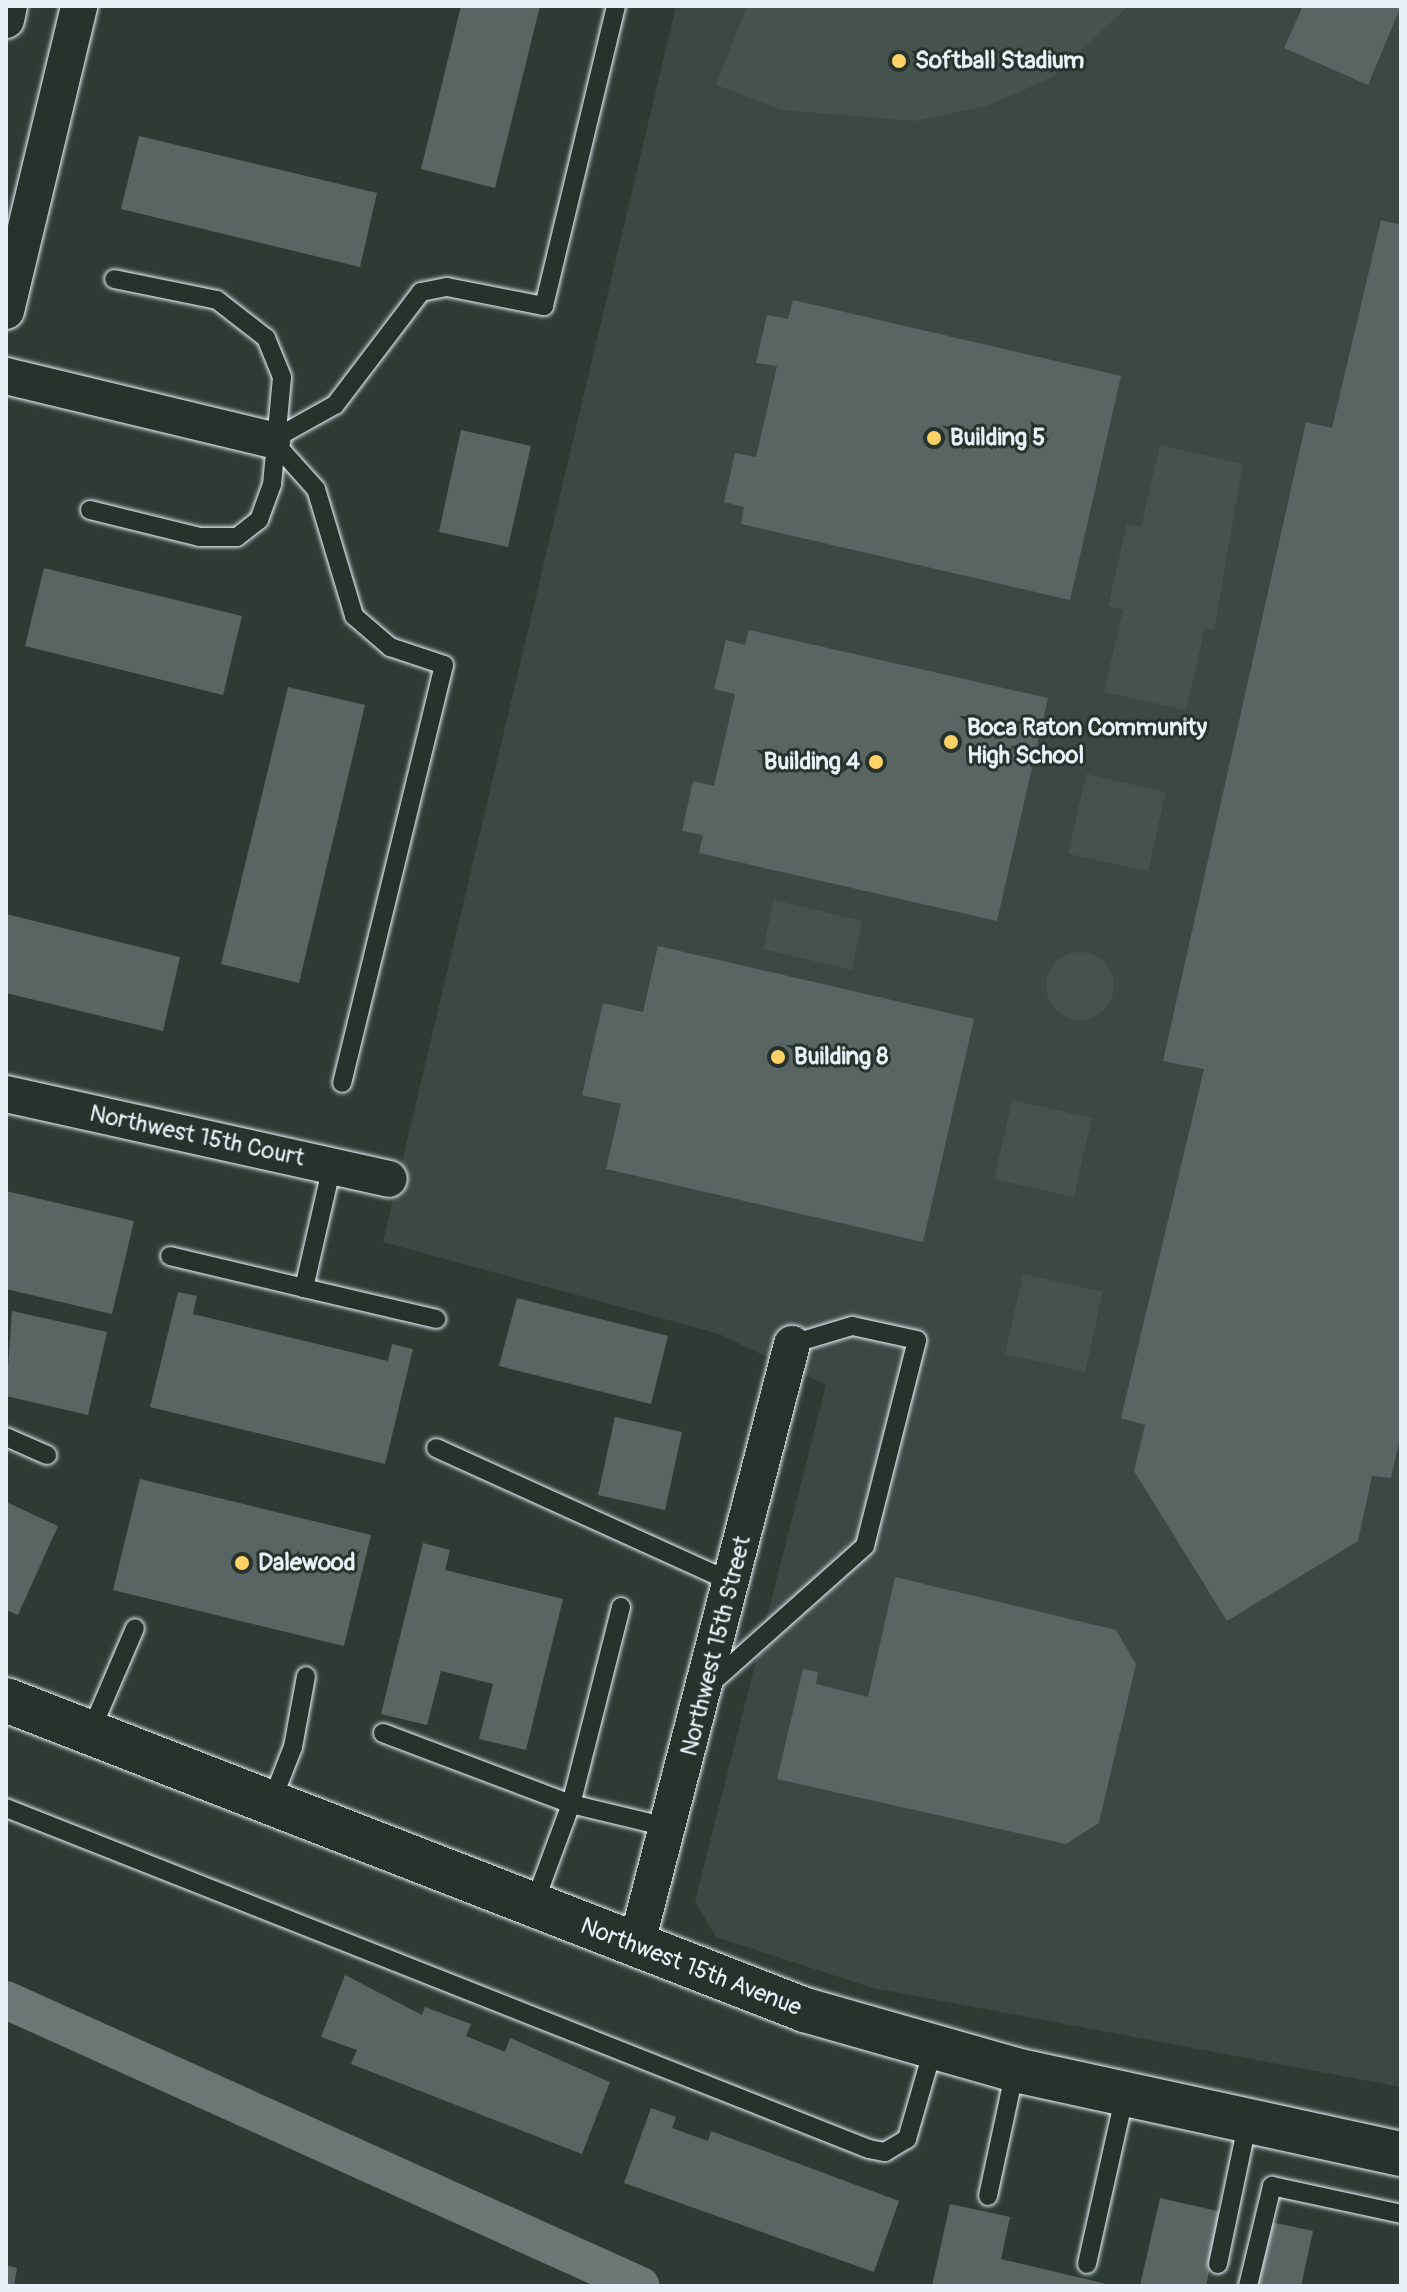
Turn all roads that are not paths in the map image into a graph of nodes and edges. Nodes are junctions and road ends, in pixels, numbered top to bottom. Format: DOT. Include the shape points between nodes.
graph roads {
  1 [pos="9,6"];
  2 [pos="79,6"];
  3 [pos="616,6"];
  4 [pos="6,20"];
  5 [pos="18,208"];
  6 [pos="114,279"];
  7 [pos="6,311"];
  8 [pos="6,376"];
  9 [pos="272,440"];
  10 [pos="90,510"];
  11 [pos="342,1083"];
  12 [pos="6,1094"];
  13 [pos="332,1166"];
  14 [pos="389,1179"];
  15 [pos="170,1256"];
  16 [pos="304,1288"];
  17 [pos="436,1319"];
  18 [pos="792,1344"];
  19 [pos="6,1437"];
  20 [pos="436,1448"];
  21 [pos="47,1455"];
  22 [pos="732,1582"];
  23 [pos="621,1607"];
  24 [pos="135,1628"];
  25 [pos="306,1676"];
  26 [pos="705,1689"];
  27 [pos="8,1707"];
  28 [pos="383,1733"];
  29 [pos="89,1736"];
  30 [pos="571,1804"];
  31 [pos="270,1806"];
  32 [pos="6,1808"];
  33 [pos="671,1828"];
  34 [pos="533,1907"];
  35 [pos="636,1946"];
  36 [pos="933,2049"];
  37 [pos="1015,2070"];
  38 [pos="1125,2094"];
  39 [pos="1248,2121"];
  40 [pos="1401,2154"];
  41 [pos="988,2196"];
  42 [pos="1401,2214"];
  43 [pos="1087,2264"];
  44 [pos="1218,2264"];
  45 [pos="1248,2286"];
  1 -- 4 [label="street"];
  2 -- 5 [label="street"];
  3 -- 9 [label="lane" via="544,306 447,287 421,292 335,405"];
  5 -- 7 [label="street"];
  6 -- 9 [label="lane" via="217,300 254,326 280,366"];
  8 -- 9 [label="street"];
  9 -- 10 [label="lane" via="269,498 259,520 237,537 200,537"];
  9 -- 11 [label="lane" via="316,489 354,616 390,647 444,665"];
  12 -- 13 [label="street, Northwest 15th Court"];
  13 -- 14 [label="street, Northwest 15th Court"];
  13 -- 16 [label="lane"];
  15 -- 16 [label="lane"];
  16 -- 17 [label="lane"];
  18 -- 22 [label="street, Northwest 15th Street"];
  18 -- 26 [label="lane" via="852,1326 917,1340 865,1546"];
  19 -- 21 [label="lane"];
  20 -- 22 [label="lane"];
  22 -- 26 [label="street, Northwest 15th Street"];
  23 -- 30 [label="lane"];
  24 -- 29 [label="lane"];
  25 -- 31 [label="lane" via="293,1747"];
  26 -- 33 [label="street, Northwest 15th Street"];
  27 -- 29 [label="street, Northwest 15th Avenue"];
  28 -- 30 [label="lane"];
  29 -- 31 [label="street, Northwest 15th Avenue"];
  30 -- 33 [label="lane"];
  30 -- 34 [label="lane"];
  31 -- 34 [label="street, Northwest 15th Avenue"];
  32 -- 36 [label="lane" via="869,2149 885,2152 907,2139"];
  33 -- 35 [label="street, Northwest 15th Street"];
  34 -- 35 [label="street, Northwest 15th Avenue"];
  35 -- 36 [label="street, Northwest 15th Avenue"];
  36 -- 37 [label="street, Northwest 15th Avenue"];
  37 -- 38 [label="street, Northwest 15th Avenue"];
  37 -- 41 [label="lane"];
  38 -- 39 [label="street, Northwest 15th Avenue"];
  38 -- 43 [label="lane"];
  39 -- 40 [label="street, Northwest 15th Avenue"];
  39 -- 44 [label="lane"];
  42 -- 45 [label="lane" via="1272,2186"];
}
